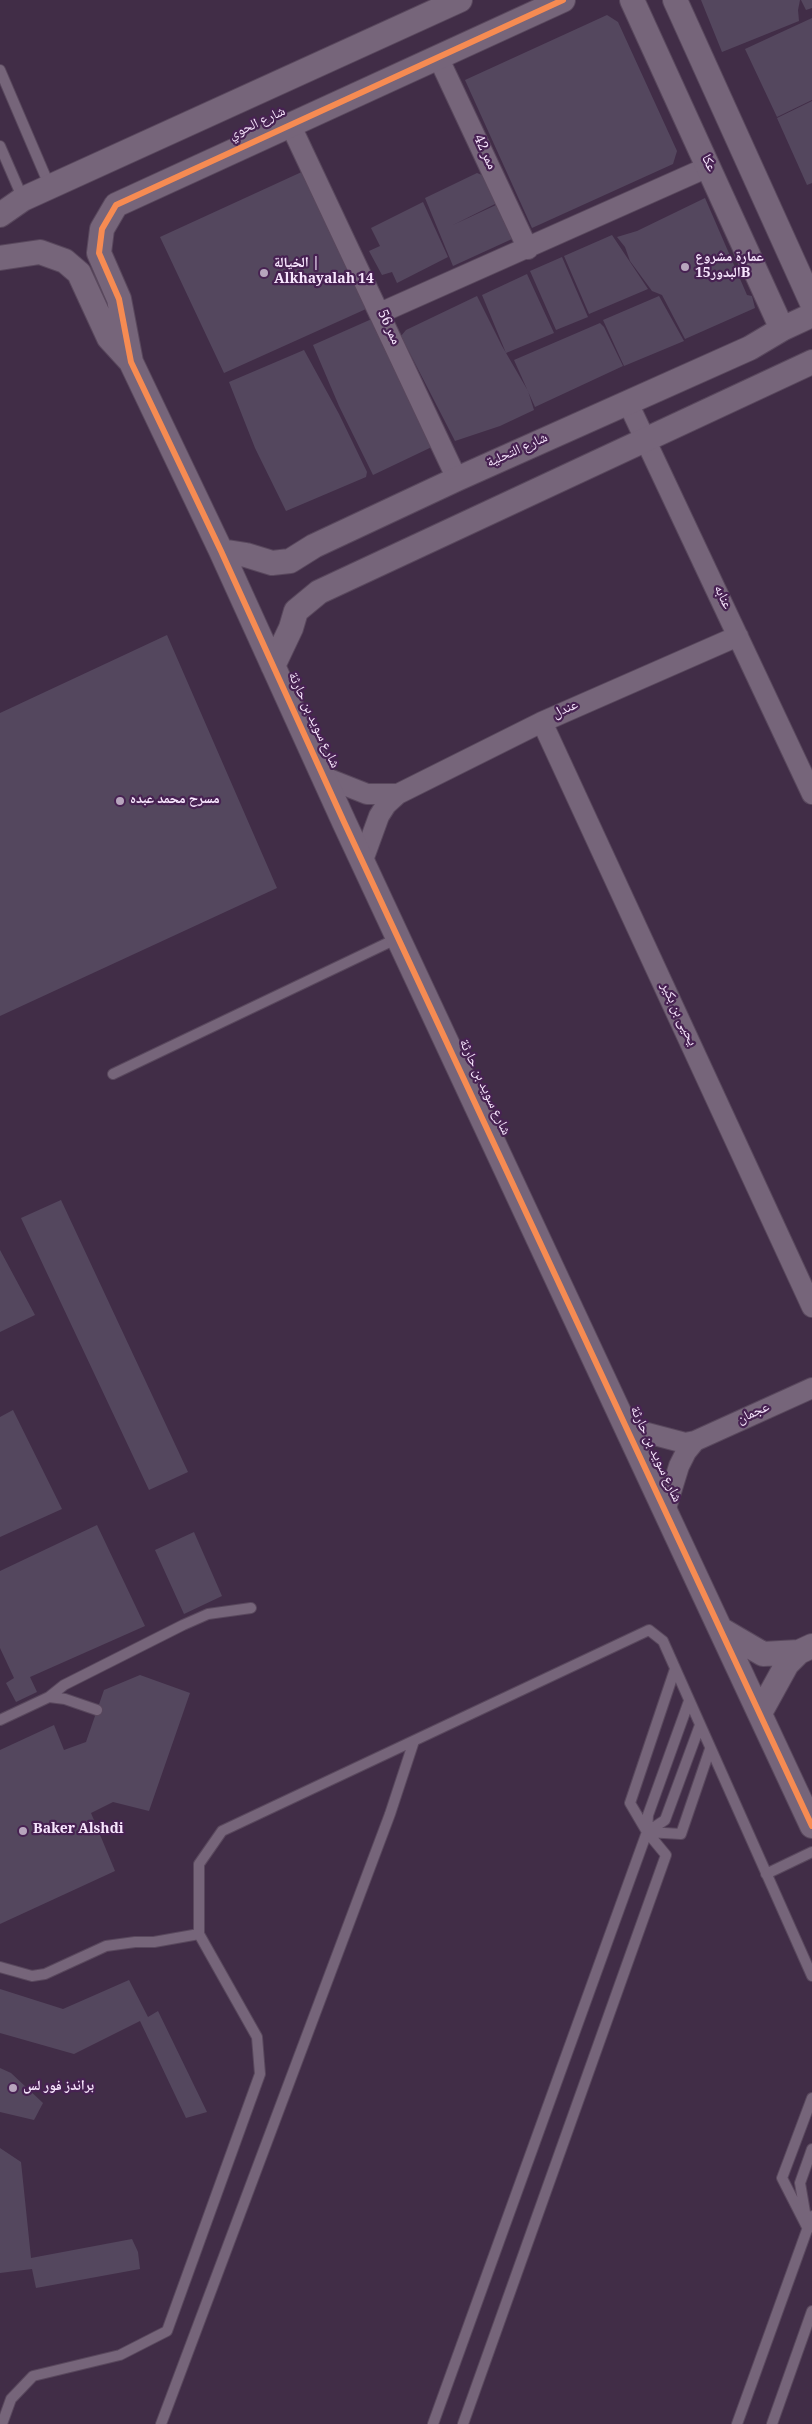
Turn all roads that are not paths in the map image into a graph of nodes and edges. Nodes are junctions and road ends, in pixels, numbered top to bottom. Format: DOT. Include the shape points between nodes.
graph roads {
  1 [pos="460,0"];
  2 [pos="563,0"];
  3 [pos="632,0"];
  4 [pos="675,0"];
  5 [pos="438,57"];
  6 [pos="0,70"];
  7 [pos="290,124"];
  8 [pos="0,146"];
  9 [pos="708,167"];
  10 [pos="50,187"];
  11 [pos="23,199"];
  12 [pos="0,215"];
  13 [pos="528,249"];
  14 [pos="0,258"];
  15 [pos="812,303"];
  16 [pos="380,313"];
  17 [pos="812,315"];
  18 [pos="782,329"];
  19 [pos="131,362"];
  20 [pos="812,362"];
  21 [pos="628,403"];
  22 [pos="646,440"];
  23 [pos="457,479"];
  24 [pos="221,551"];
  25 [pos="738,636"];
  26 [pos="273,666"];
  27 [pos="542,722"];
  28 [pos="324,777"];
  29 [pos="398,794"];
  30 [pos="812,794"];
  31 [pos="363,860"];
  32 [pos="399,937"];
  33 [pos="113,1074"];
  34 [pos="812,1307"];
  35 [pos="812,1388"];
  36 [pos="628,1428"];
  37 [pos="695,1441"];
  38 [pos="666,1508"];
  39 [pos="251,1608"];
  40 [pos="722,1630"];
  41 [pos="805,1649"];
  42 [pos="675,1669"];
  43 [pos="49,1697"];
  44 [pos="689,1701"];
  45 [pos="97,1710"];
  46 [pos="760,1713"];
  47 [pos="0,1720"];
  48 [pos="700,1725"];
  49 [pos="414,1741"];
  50 [pos="710,1749"];
  51 [pos="812,1826"];
  52 [pos="647,1832"];
  53 [pos="812,1852"];
  54 [pos="766,1874"];
  55 [pos="199,1934"];
  56 [pos="0,1967"];
  57 [pos="812,1976"];
  58 [pos="812,2098"];
  59 [pos="812,2149"];
  60 [pos="812,2216"];
  61 [pos="810,2227"];
  62 [pos="812,2312"];
  63 [pos="2,2424"];
  64 [pos="161,2424"];
  65 [pos="433,2424"];
  66 [pos="463,2424"];
  67 [pos="737,2424"];
  68 [pos="772,2424"];
  1 -- 10 [label="street"];
  2 -- 5 [label="street, شارع الحوي"];
  3 -- 9 [label="street, عكا"];
  4 -- 15 [label="street"];
  5 -- 7 [label="street, شارع الحوي"];
  5 -- 13 [label="street, ممر 42"];
  6 -- 10 [label="lane"];
  7 -- 16 [label="street, ممر 56"];
  7 -- 19 [label="street, شارع الحوي" via="116,205 102,229 99,253 119,300"];
  8 -- 11 [label="lane"];
  9 -- 13 [label="street"];
  9 -- 18 [label="street, عكا"];
  10 -- 11 [label="street"];
  11 -- 12 [label="street"];
  13 -- 16 [label="street"];
  14 -- 19 [label="street" via="40,252 65,261 79,273 108,338"];
  16 -- 23 [label="street, ممر 56"];
  17 -- 18 [label="street, شارع التحلية"];
  18 -- 21 [label="street, شارع التحلية" via="750,348"];
  19 -- 24 [label="street, شارع سويد بن حارثة"];
  20 -- 22 [label="street"];
  21 -- 22 [label="street, عنابه"];
  21 -- 23 [label="street, شارع التحلية"];
  22 -- 25 [label="street, عنابه"];
  22 -- 26 [label="street" via="319,592 296,611"];
  23 -- 24 [label="street, شارع التحلية" via="314,546 290,561 272,563"];
  24 -- 26 [label="street, شارع سويد بن حارثة"];
  25 -- 27 [label="street, عندل"];
  25 -- 30 [label="street, عنابه"];
  26 -- 28 [label="street, شارع سويد بن حارثة"];
  27 -- 29 [label="street, عندل"];
  27 -- 34 [label="street, يحيى بن بكير"];
  28 -- 29 [label="street, عندل" via="367,794"];
  28 -- 31 [label="street, شارع سويد بن حارثة"];
  29 -- 31 [label="street, عندل" via="379,816"];
  31 -- 32 [label="street, شارع سويد بن حارثة"];
  32 -- 33 [label="lane"];
  32 -- 36 [label="street, شارع سويد بن حارثة"];
  35 -- 37 [label="street, عجمان"];
  36 -- 37 [label="street, عجمان" via="685,1443"];
  36 -- 38 [label="street, شارع سويد بن حارثة"];
  37 -- 38 [label="street" via="679,1466"];
  38 -- 40 [label="street, شارع سويد بن حارثة"];
  39 -- 43 [label="lane" via="208,1614 183,1624 64,1685"];
  40 -- 41 [label="street" via="763,1654"];
  40 -- 46 [label="street, شارع سويد بن حارثة"];
  41 -- 46 [label="street" via="783,1670"];
  42 -- 44 [label="lane"];
  42 -- 49 [label="lane" via="663,1641 649,1630"];
  42 -- 52 [label="lane" via="630,1803"];
  43 -- 45 [label="lane" via="65,1698"];
  43 -- 47 [label="lane"];
  44 -- 48 [label="lane"];
  44 -- 52 [label="lane" via="648,1815"];
  46 -- 51 [label="street, شارع سويد بن حارثة"];
  48 -- 50 [label="lane"];
  48 -- 52 [label="lane" via="665,1820"];
  49 -- 55 [label="lane" via="222,1831 199,1864"];
  49 -- 64 [label="lane" via="390,1814"];
  50 -- 52 [label="lane" via="681,1834"];
  50 -- 54 [label="lane"];
  52 -- 65 [label="lane"];
  52 -- 66 [label="lane" via="666,1855"];
  53 -- 54 [label="lane"];
  54 -- 57 [label="lane"];
  55 -- 56 [label="lane" via="106,1946 45,1974 32,1976"];
  55 -- 63 [label="lane" via="257,2037 260,2074 168,2331 120,2355 33,2376 11,2399"];
  58 -- 61 [label="lane" via="782,2178"];
  59 -- 61 [label="lane" via="800,2183"];
  60 -- 61 [label="lane"];
  61 -- 67 [label="lane"];
  62 -- 68 [label="lane"];
}
